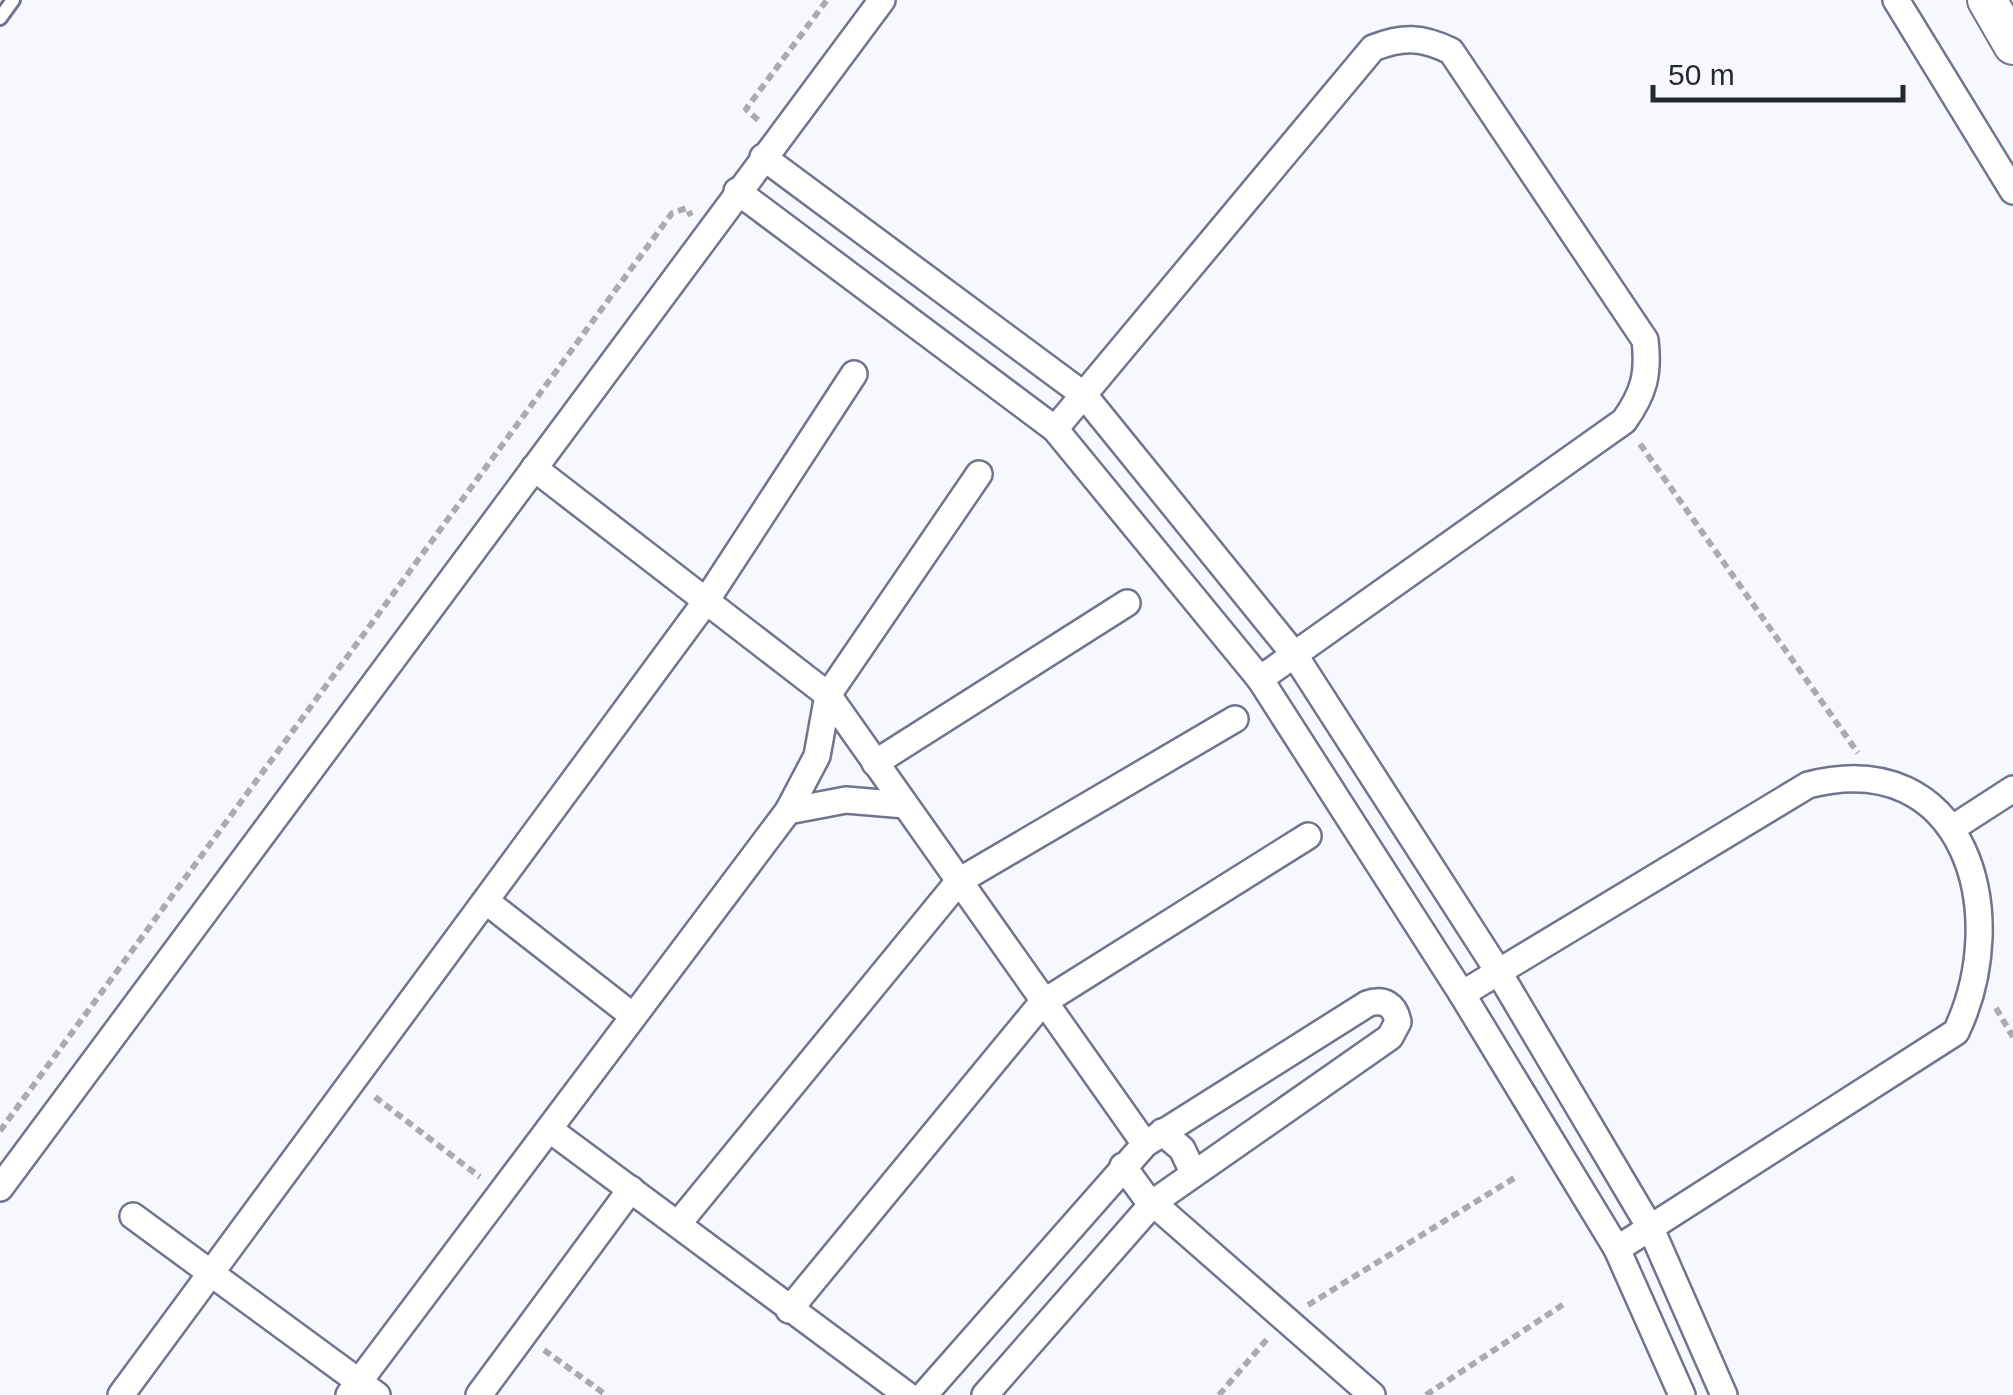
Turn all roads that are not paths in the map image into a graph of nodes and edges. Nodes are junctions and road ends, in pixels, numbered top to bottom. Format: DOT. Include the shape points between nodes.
graph roads {
  1 [pos="13,0"];
  2 [pos="882,0"];
  3 [pos="1896,0"];
  4 [pos="1986,0"];
  5 [pos="0,18"];
  6 [pos="2013,45"];
  7 [pos="764,157"];
  8 [pos="2013,191"];
  9 [pos="737,192"];
  10 [pos="854,374"];
  11 [pos="1084,396"];
  12 [pos="1055,429"];
  13 [pos="534,468"];
  14 [pos="979,474"];
  15 [pos="1127,602"];
  16 [pos="704,604"];
  17 [pos="1294,654"];
  18 [pos="1260,679"];
  19 [pos="828,696"];
  20 [pos="1236,719"];
  21 [pos="875,763"];
  22 [pos="2013,789"];
  23 [pos="905,805"];
  24 [pos="788,811"];
  25 [pos="1962,822"];
  26 [pos="1308,836"];
  27 [pos="959,881"];
  28 [pos="487,902"];
  29 [pos="1498,971"];
  30 [pos="1462,994"];
  31 [pos="1042,1003"];
  32 [pos="634,1016"];
  33 [pos="549,1129"];
  34 [pos="1154,1138"];
  35 [pos="1123,1166"];
  36 [pos="1193,1172"];
  37 [pos="0,1188"];
  38 [pos="631,1189"];
  39 [pos="1154,1202"];
  40 [pos="133,1216"];
  41 [pos="678,1224"];
  42 [pos="1652,1231"];
  43 [pos="1617,1250"];
  44 [pos="211,1273"];
  45 [pos="790,1310"];
  46 [pos="362,1391"];
  47 [pos="121,1395"];
  48 [pos="478,1395"];
  49 [pos="907,1395"];
  50 [pos="924,1395"];
  51 [pos="986,1395"];
  52 [pos="1372,1395"];
  53 [pos="1682,1395"];
  54 [pos="1724,1395"];
  1 -- 5 [label="lane"];
  2 -- 7 [label="street"];
  3 -- 8 [label="street"];
  4 -- 6 [label="street"];
  7 -- 9 [label="street"];
  7 -- 11 [label="street"];
  9 -- 12 [label="street"];
  9 -- 13 [label="street"];
  10 -- 16 [label="street"];
  11 -- 12 [label="street"];
  11 -- 17 [label="street"];
  11 -- 17 [label="street" via="1373,48 1398,38 1426,39 1451,51 1645,340 1648,370 1641,398 1624,421"];
  12 -- 18 [label="street"];
  13 -- 16 [label="street"];
  13 -- 37 [label="street"];
  14 -- 19 [label="street"];
  15 -- 21 [label="street"];
  16 -- 19 [label="street"];
  16 -- 28 [label="street"];
  17 -- 18 [label="street"];
  17 -- 29 [label="street"];
  18 -- 30 [label="street"];
  19 -- 21 [label="street"];
  19 -- 24 [label="street" via="817,756"];
  20 -- 27 [label="street"];
  21 -- 23 [label="street"];
  22 -- 25 [label="street"];
  23 -- 24 [label="street" via="846,800"];
  23 -- 27 [label="street"];
  24 -- 32 [label="street"];
  25 -- 29 [label="street" via="1908,786 1876,778 1808,785"];
  25 -- 42 [label="street" via="1982,847 2002,904 2000,949 1986,992 1956,1032"];
  26 -- 31 [label="street"];
  27 -- 31 [label="street"];
  27 -- 41 [label="street"];
  28 -- 32 [label="street"];
  28 -- 44 [label="street"];
  29 -- 30 [label="street"];
  29 -- 42 [label="street"];
  30 -- 43 [label="street"];
  31 -- 34 [label="street"];
  31 -- 45 [label="street"];
  32 -- 33 [label="street"];
  33 -- 38 [label="street"];
  33 -- 46 [label="street"];
  34 -- 35 [label="street"];
  34 -- 36 [label="street" via="1182,1149"];
  34 -- 36 [label="street" via="1367,1004 1392,1006 1398,1022 1390,1037"];
  35 -- 39 [label="street"];
  35 -- 50 [label="street"];
  36 -- 39 [label="street"];
  38 -- 41 [label="street"];
  38 -- 48 [label="street"];
  39 -- 51 [label="street"];
  39 -- 52 [label="street"];
  40 -- 44 [label="street"];
  41 -- 45 [label="street"];
  42 -- 43 [label="street"];
  42 -- 54 [label="street"];
  43 -- 53 [label="street"];
  44 -- 46 [label="street"];
  44 -- 47 [label="street"];
  45 -- 49 [label="street"];
}
